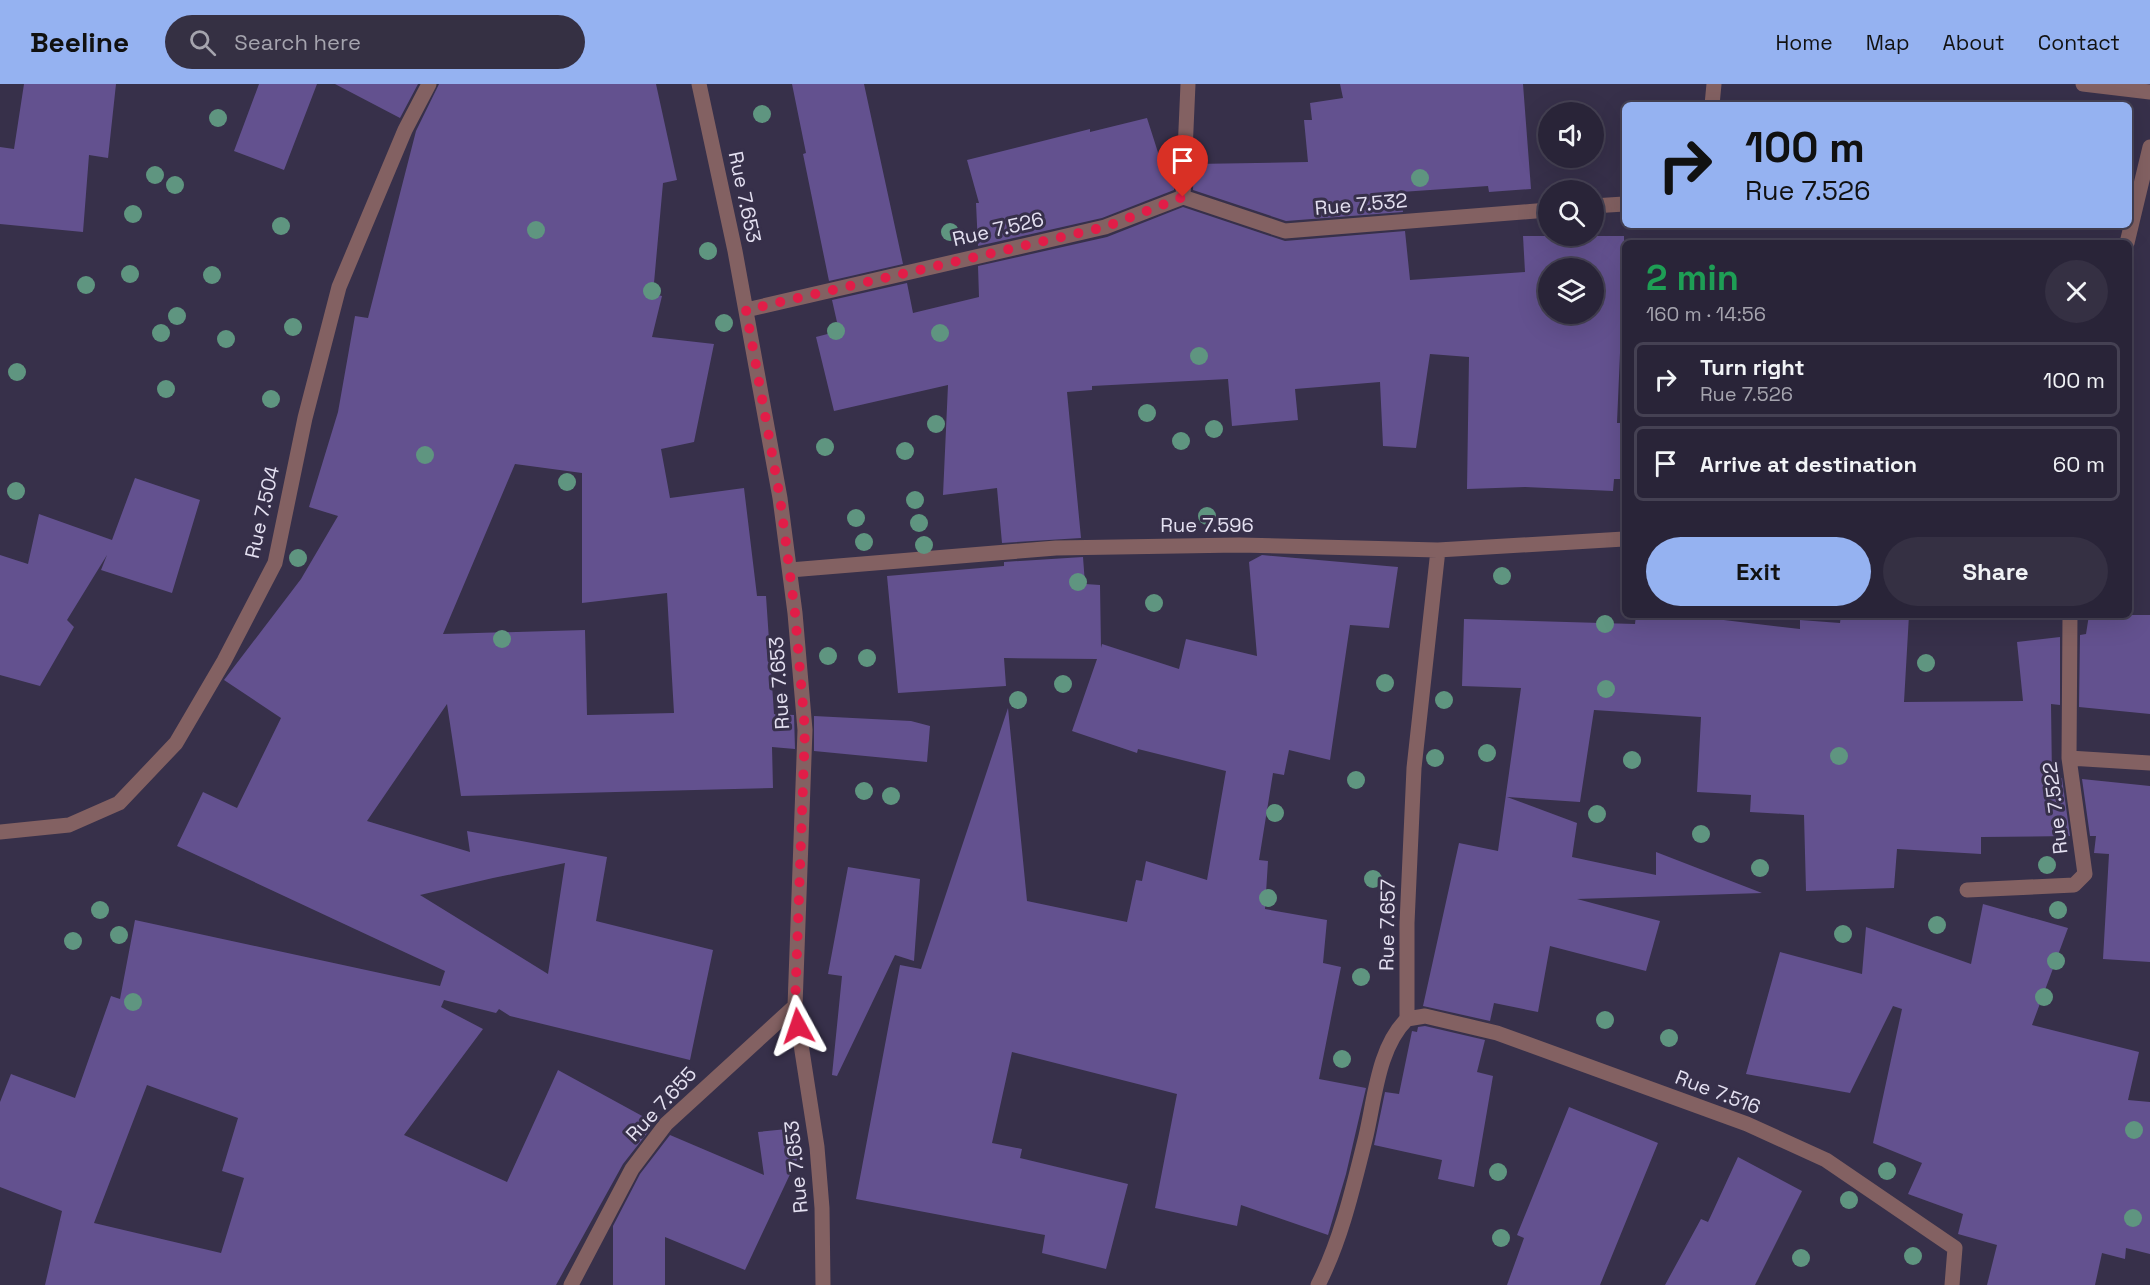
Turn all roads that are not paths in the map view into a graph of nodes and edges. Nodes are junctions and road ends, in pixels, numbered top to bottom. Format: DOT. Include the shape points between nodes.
graph roads {
  1 [pos="429,84"];
  2 [pos="699,84"];
  3 [pos="1188,84"];
  4 [pos="1714,84"];
  5 [pos="2083,84"];
  6 [pos="2150,92"];
  7 [pos="1712,102"];
  8 [pos="2150,147"];
  9 [pos="1183,197"];
  10 [pos="1622,204"];
  11 [pos="1604,205"];
  12 [pos="1538,211"];
  13 [pos="2132,222"];
  14 [pos="746,310"];
  15 [pos="1622,539"];
  16 [pos="1438,550"];
  17 [pos="790,570"];
  18 [pos="2070,618"];
  19 [pos="2069,758"];
  20 [pos="2150,763"];
  21 [pos="0,832"];
  22 [pos="1967,890"];
  23 [pos="795,1006"];
  24 [pos="1407,1019"];
  25 [pos="571,1285"];
  26 [pos="823,1285"];
  27 [pos="1318,1285"];
  28 [pos="1952,1285"];
  1 -- 21 [label="street, Rue 7.504" via="405,130 339,287 305,418 275,563 224,661 176,743 119,803 69,825"];
  2 -- 14 [label="street, Rue 7.653"];
  3 -- 9 [label="street"];
  4 -- 7 [label="street"];
  5 -- 6 [label="street"];
  8 -- 13 [label="street"];
  9 -- 12 [label="street, Rue 7.532" via="1285,231"];
  9 -- 14 [label="street, Rue 7.526" via="1105,227"];
  10 -- 11 [label="street"];
  14 -- 17 [label="street, Rue 7.653"];
  15 -- 16 [label="street, Rue 7.596"];
  16 -- 17 [label="street, Rue 7.596" via="1239,545 1056,548"];
  16 -- 24 [label="street, Rue 7.657" via="1414,768"];
  17 -- 23 [label="street, Rue 7.653" via="805,730"];
  18 -- 19 [label="street, Rue 7.522"];
  19 -- 20 [label="street"];
  19 -- 22 [label="street, Rue 7.522" via="2085,874 2074,885"];
  23 -- 25 [label="street, Rue 7.655" via="666,1124 632,1169"];
  23 -- 26 [label="street, Rue 7.653" via="817,1147"];
  24 -- 27 [label="street" via="1395,1031 1383,1060 1348,1204"];
  24 -- 28 [label="street, Rue 7.516" via="1425,1016 1497,1033 1747,1124 1826,1160 1955,1248"];
}
